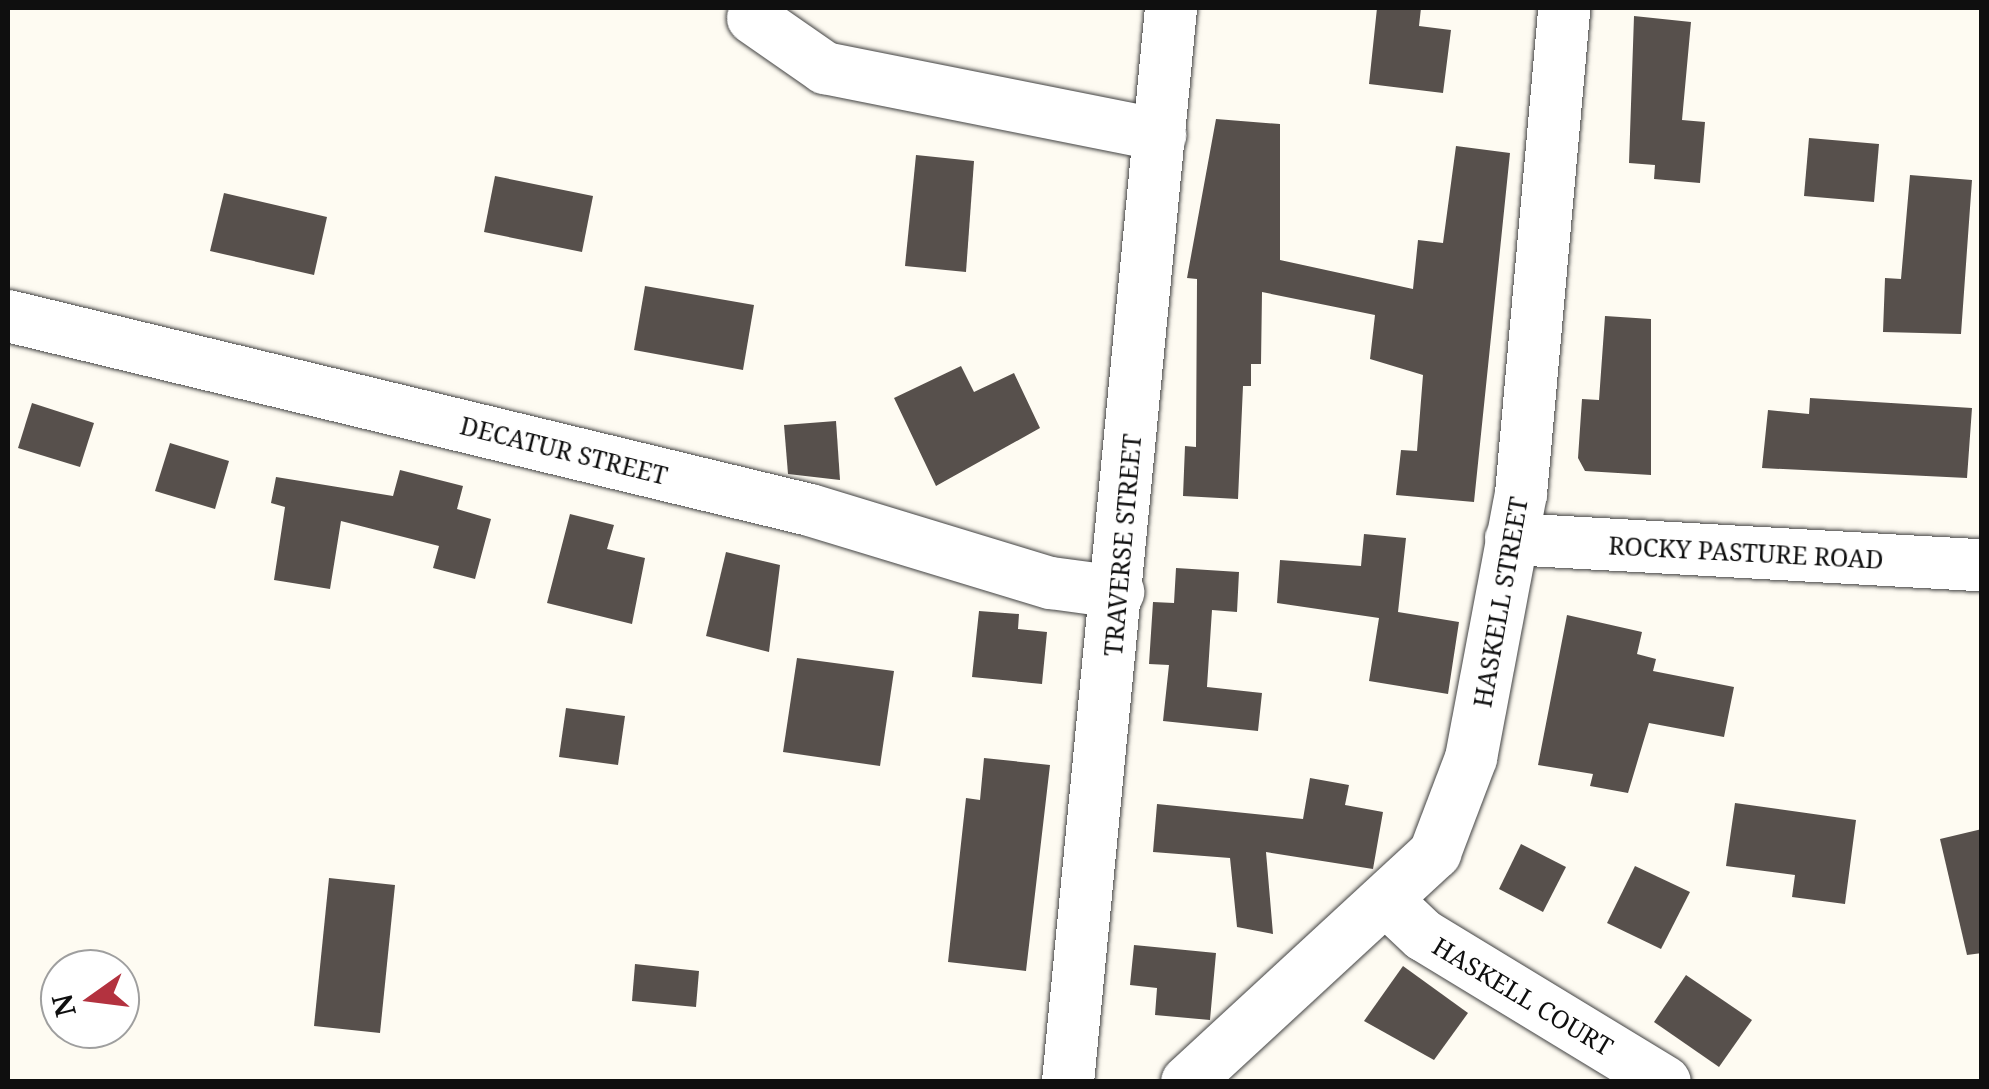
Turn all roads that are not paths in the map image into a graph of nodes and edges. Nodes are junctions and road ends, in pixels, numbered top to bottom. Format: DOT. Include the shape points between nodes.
graph roads {
  1 [pos="1171,8"];
  2 [pos="1564,8"];
  3 [pos="753,18"];
  4 [pos="1160,135"];
  5 [pos="8,316"];
  6 [pos="1511,539"];
  7 [pos="1982,565"];
  8 [pos="1118,592"];
  9 [pos="1387,901"];
  10 [pos="1068,1082"];
  11 [pos="1187,1082"];
  12 [pos="1665,1082"];
  1 -- 4 [label="street, TRAVERSE STREET"];
  2 -- 6 [label="street, HASKELL STREET" via="1553,197"];
  3 -- 4 [label="street" via="825,68"];
  4 -- 8 [label="street, TRAVERSE STREET"];
  5 -- 8 [label="street, DECATUR STREET" via="810,510 1051,584"];
  6 -- 7 [label="street, ROCKY PASTURE ROAD"];
  6 -- 9 [label="street, HASKELL STREET" via="1470,758 1435,853"];
  8 -- 10 [label="street, TRAVERSE STREET"];
  9 -- 11 [label="street, HASKELL STREET"];
  9 -- 12 [label="street, HASKELL COURT" via="1423,934"];
}
